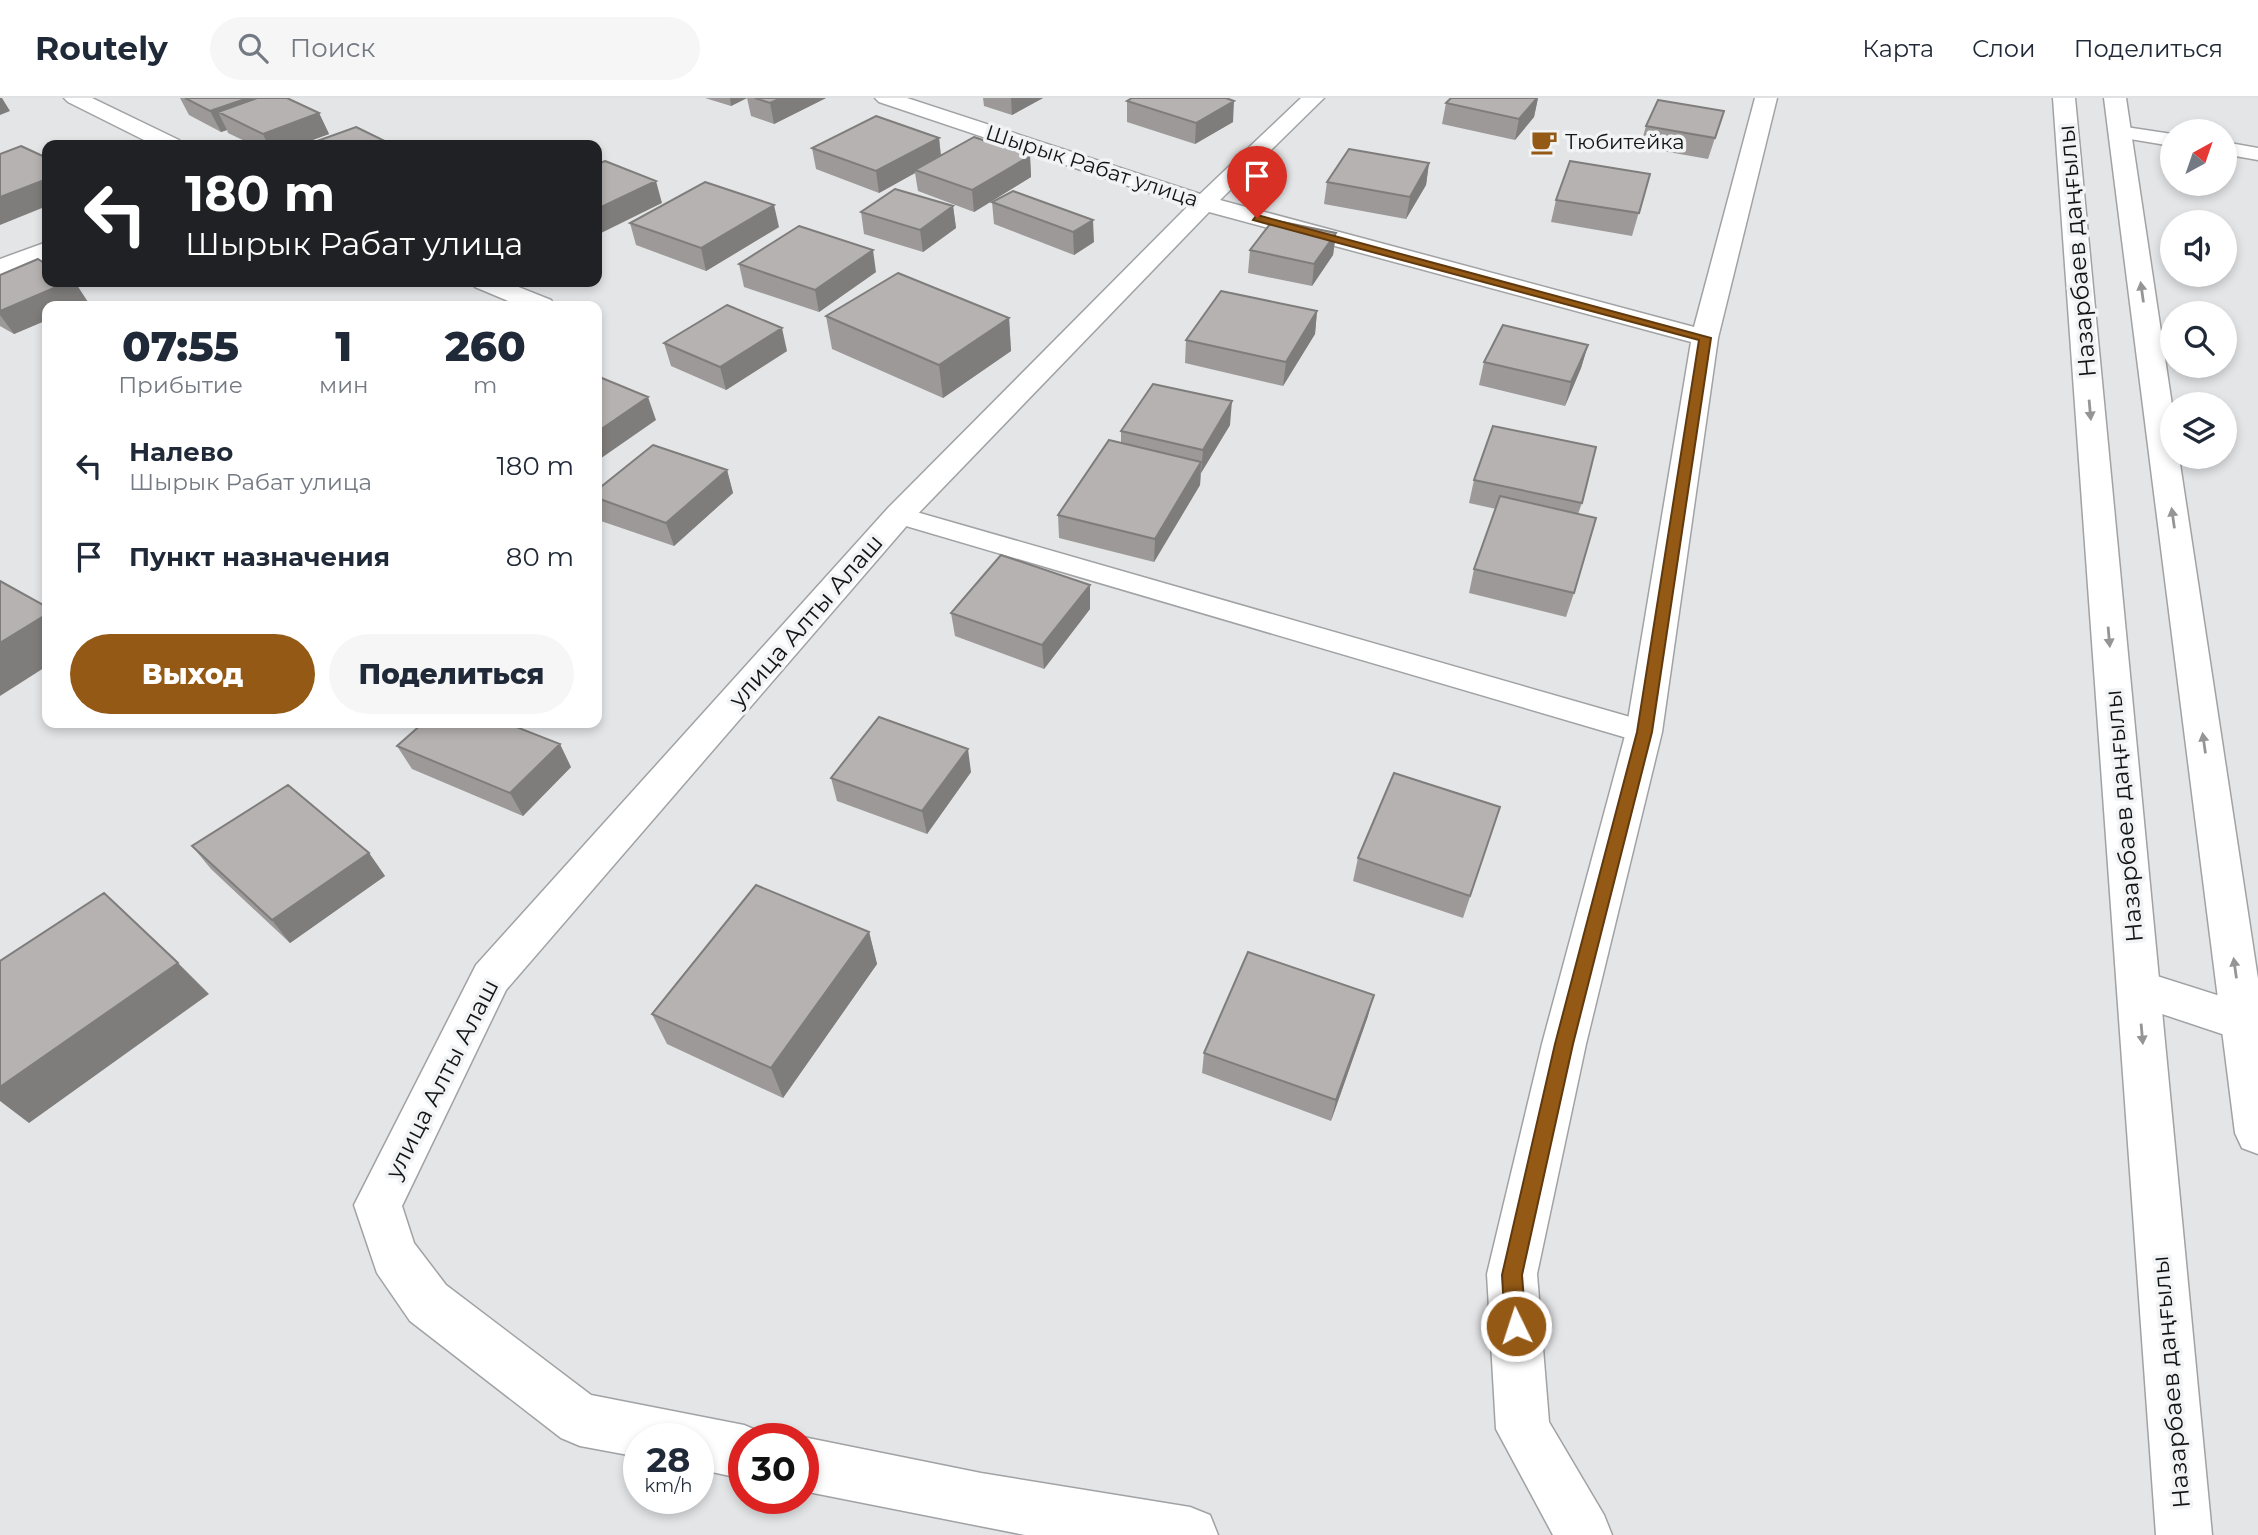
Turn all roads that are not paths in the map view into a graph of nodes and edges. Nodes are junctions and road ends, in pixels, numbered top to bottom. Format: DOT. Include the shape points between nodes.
graph roads {
  1 [pos="75,98"];
  2 [pos="886,98"];
  3 [pos="1313,98"];
  4 [pos="1766,98"];
  5 [pos="2064,98"];
  6 [pos="2115,98"];
  7 [pos="2119,132"];
  8 [pos="2160,138"];
  9 [pos="161,140"];
  10 [pos="2237,150"];
  11 [pos="2258,154"];
  12 [pos="1204,203"];
  13 [pos="42,251"];
  14 [pos="0,268"];
  15 [pos="496,287"];
  16 [pos="530,301"];
  17 [pos="1705,338"];
  18 [pos="900,515"];
  19 [pos="1644,732"];
  20 [pos="2138,988"];
  21 [pos="2250,1025"];
  22 [pos="2258,1133"];
  23 [pos="623,1427"];
  24 [pos="819,1467"];
  25 [pos="1190,1535"];
  26 [pos="1584,1535"];
  27 [pos="2184,1535"];
  1 -- 9 [label="street"];
  2 -- 12 [label="street, Шырык Рабат улица"];
  3 -- 12 [label="street, улица Алты Алаш"];
  4 -- 17 [label="street"];
  5 -- 20 [label="street, Назарбаев даңғылы, one-way"];
  6 -- 7 [label="street"];
  7 -- 8 [label="lane"];
  21 -- 7 [label="street, one-way"];
  10 -- 11 [label="lane"];
  12 -- 17 [label="street, Шырык Рабат улица"];
  12 -- 18 [label="street, улица Алты Алаш"];
  13 -- 14 [label="street"];
  15 -- 16 [label="street"];
  17 -- 19 [label="street"];
  18 -- 19 [label="lane"];
  18 -- 23 [label="street, улица Алты Алаш" via="491,978 378,1205 394,1256 428,1303 580,1419"];
  19 -- 26 [label="street" via="1564,1044 1512,1275 1523,1429"];
  20 -- 21 [label="street"];
  20 -- 27 [label="street, Назарбаев даңғылы, one-way"];
  21 -- 22 [label="street"];
  24 -- 25 [label="street"];
}
